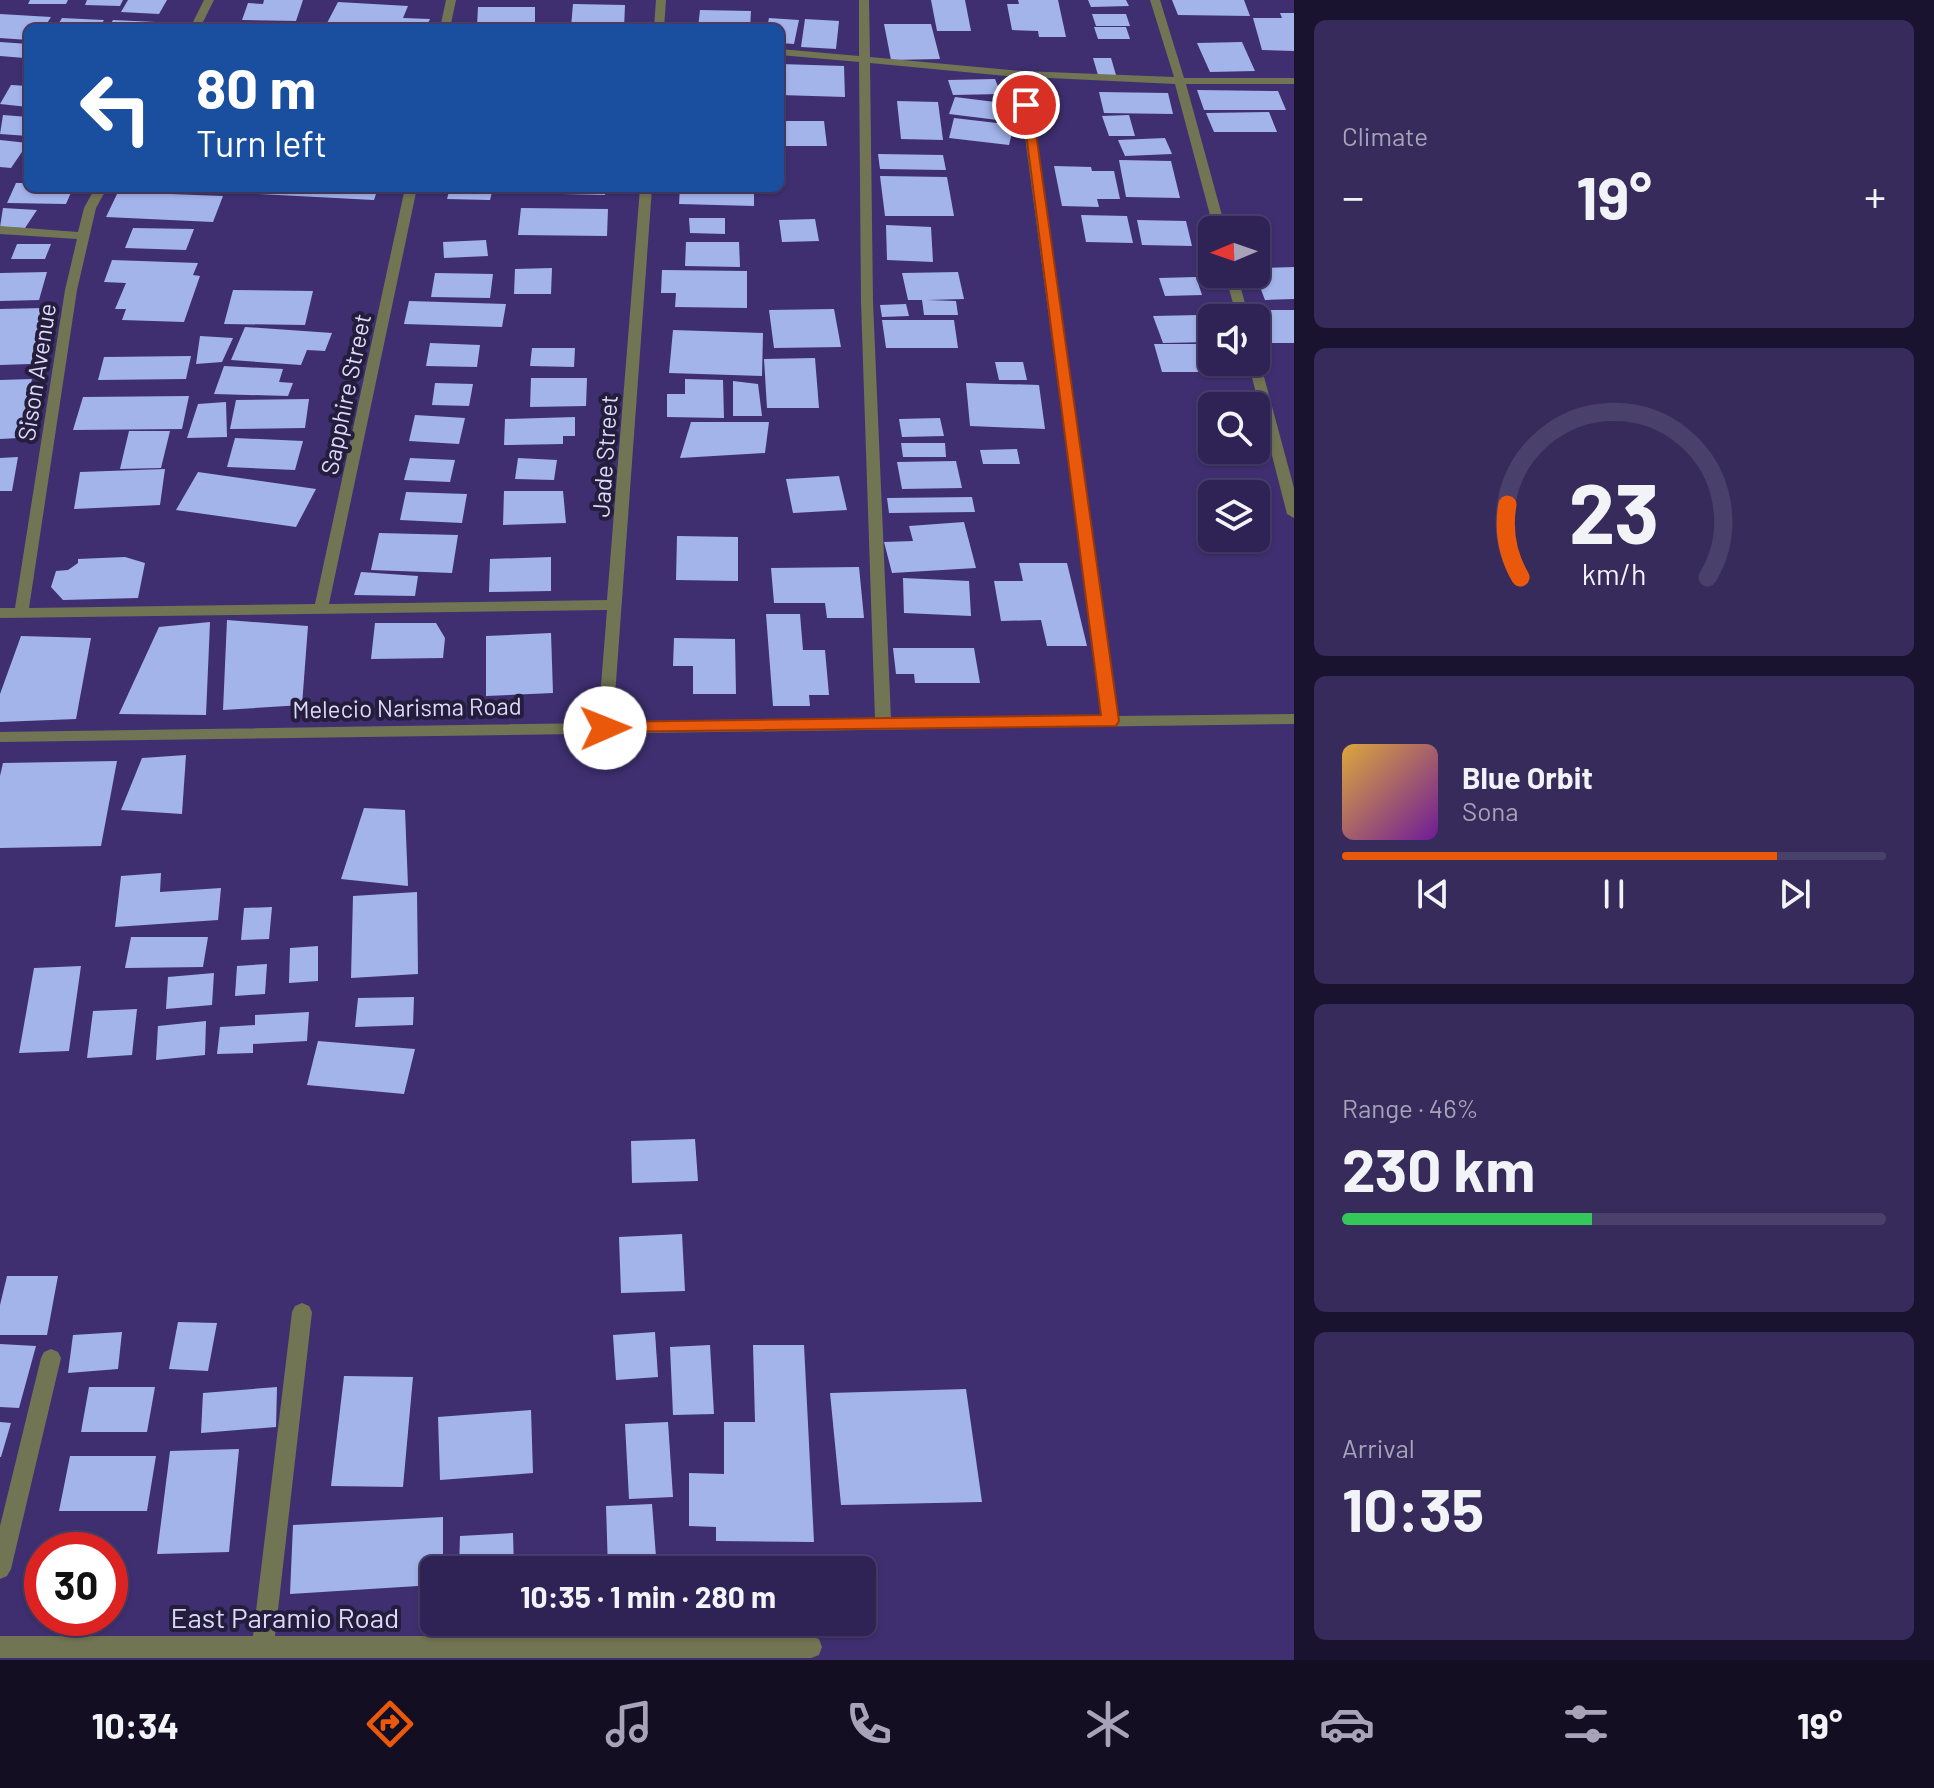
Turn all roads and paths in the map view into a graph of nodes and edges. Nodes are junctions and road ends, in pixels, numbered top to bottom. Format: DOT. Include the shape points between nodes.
graph roads {
  1 [pos="209,0"];
  2 [pos="451,0"];
  3 [pos="661,0"];
  4 [pos="864,0"];
  5 [pos="1155,0"];
  6 [pos="197,24"];
  7 [pos="446,24"];
  8 [pos="659,24"];
  9 [pos="784,52"];
  10 [pos="867,60"];
  11 [pos="1022,74"];
  12 [pos="1180,81"];
  13 [pos="1294,81"];
  14 [pos="99,192"];
  15 [pos="410,192"];
  16 [pos="646,192"];
  17 [pos="1216,216"];
  18 [pos="0,230"];
  19 [pos="82,236"];
  20 [pos="1258,376"];
  21 [pos="1294,514"];
  22 [pos="614,605"];
  23 [pos="321,609"];
  24 [pos="0,613"];
  25 [pos="21,613"];
  26 [pos="1294,719"];
  27 [pos="1110,721"];
  28 [pos="883,722"];
  29 [pos="605,728"];
  30 [pos="0,737"];
  31 [pos="302,1312"];
  32 [pos="51,1358"];
  33 [pos="0,1569"];
  34 [pos="0,1647"];
  35 [pos="263,1647"];
  36 [pos="811,1647"];
  1 -- 6 [label="street"];
  2 -- 7 [label="street"];
  3 -- 8 [label="street"];
  4 -- 10 [label="street"];
  5 -- 12 [label="street"];
  9 -- 10 [label="street"];
  10 -- 11 [label="street"];
  10 -- 28 [label="street" via="867,302"];
  11 -- 12 [label="street"];
  11 -- 27 [label="street"];
  12 -- 13 [label="street"];
  12 -- 17 [label="street"];
  14 -- 19 [label="street, Sison Avenue"];
  15 -- 23 [label="street, Sapphire Street"];
  16 -- 22 [label="street, Jade Street"];
  18 -- 19 [label="street"];
  19 -- 25 [label="street, Sison Avenue"];
  20 -- 21 [label="street"];
  22 -- 23 [label="street"];
  22 -- 29 [label="street, Jade Street"];
  23 -- 25 [label="street"];
  24 -- 25 [label="street"];
  26 -- 27 [label="street, Melecio Narisma Road"];
  27 -- 28 [label="street, Melecio Narisma Road"];
  28 -- 29 [label="street, Melecio Narisma Road"];
  29 -- 30 [label="street, Melecio Narisma Road"];
  31 -- 35 [label="street"];
  32 -- 33 [label="street"];
  34 -- 35 [label="street, East Paramio Road"];
  35 -- 36 [label="street, East Paramio Road"];
}
